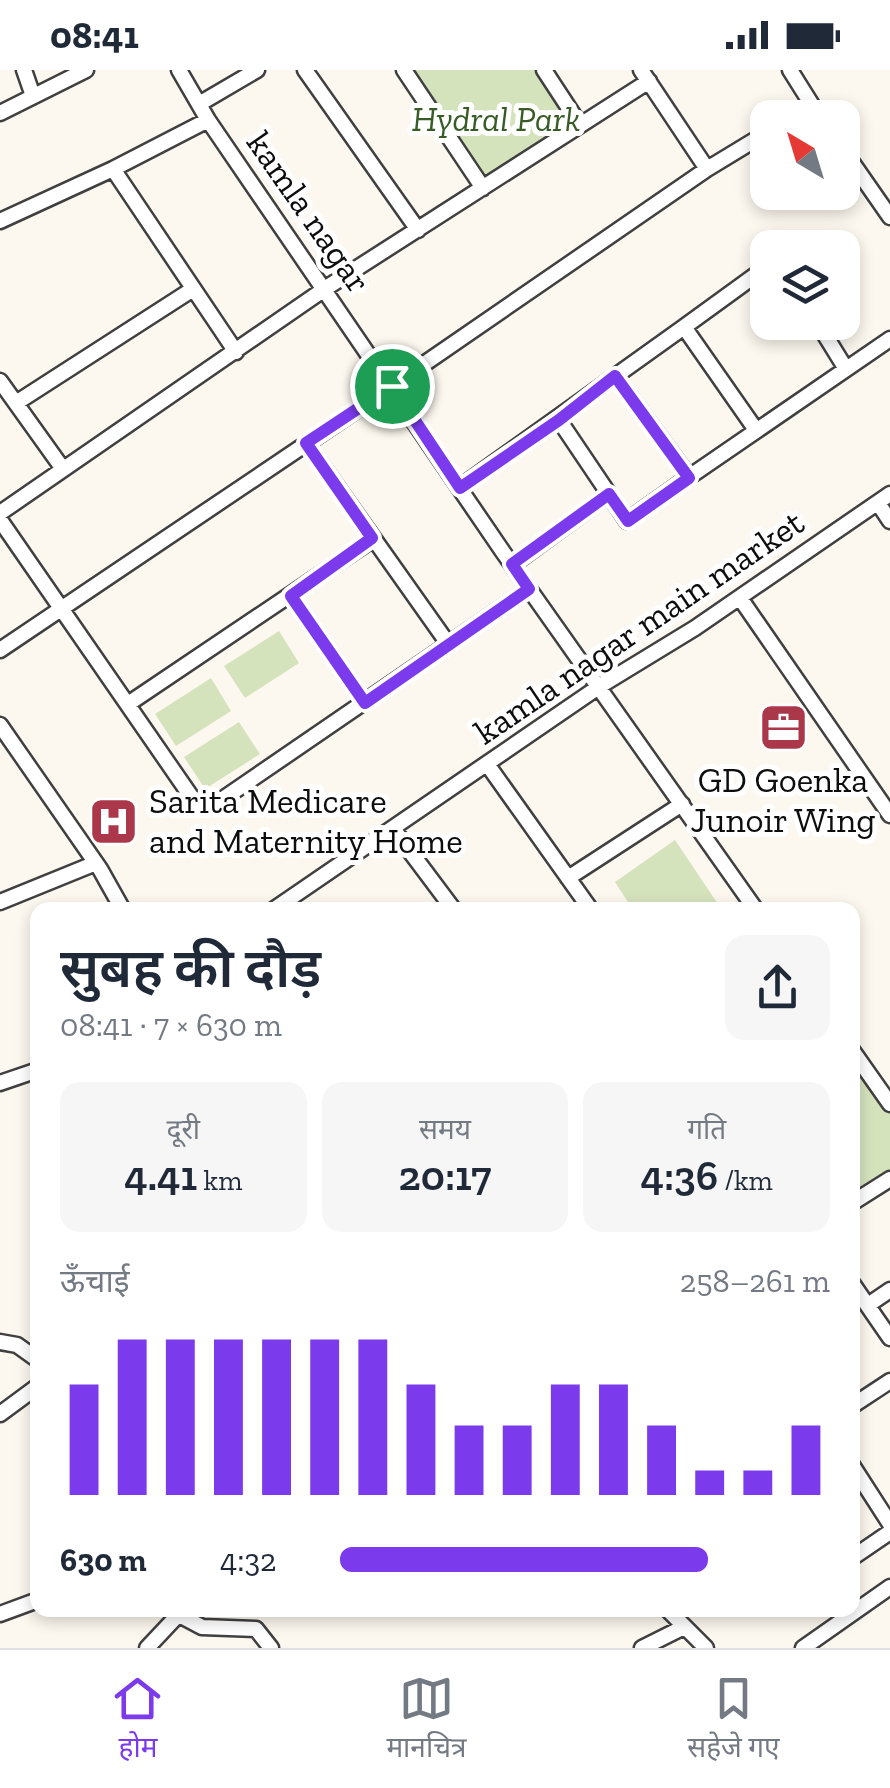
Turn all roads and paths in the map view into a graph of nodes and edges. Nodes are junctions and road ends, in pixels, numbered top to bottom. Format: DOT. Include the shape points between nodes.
graph roads {
  1 [pos="24,70"];
  2 [pos="86,70"];
  3 [pos="179,70"];
  4 [pos="257,70"];
  5 [pos="305,70"];
  6 [pos="404,70"];
  7 [pos="544,70"];
  8 [pos="790,70"];
  9 [pos="645,76"];
  10 [pos="33,96"];
  11 [pos="809,100"];
  12 [pos="199,104"];
  13 [pos="0,113"];
  14 [pos="208,120"];
  15 [pos="580,125"];
  16 [pos="750,143"];
  17 [pos="113,169"];
  18 [pos="707,170"];
  19 [pos="860,174"];
  20 [pos="483,188"];
  21 [pos="890,217"];
  22 [pos="0,221"];
  23 [pos="418,230"];
  24 [pos="750,279"];
  25 [pos="326,288"];
  26 [pos="193,289"];
  27 [pos="684,327"];
  28 [pos="890,339"];
  29 [pos="827,340"];
  30 [pos="236,352"];
  31 [pos="846,369"];
  32 [pos="615,376"];
  33 [pos="0,381"];
  34 [pos="392,386"];
  35 [pos="16,403"];
  36 [pos="559,420"];
  37 [pos="756,430"];
  38 [pos="306,443"];
  39 [pos="63,469"];
  40 [pos="689,478"];
  41 [pos="460,488"];
  42 [pos="609,494"];
  43 [pos="884,498"];
  44 [pos="0,517"];
  45 [pos="890,521"];
  46 [pos="372,538"];
  47 [pos="512,564"];
  48 [pos="529,589"];
  49 [pos="291,596"];
  50 [pos="740,598"];
  51 [pos="62,608"];
  52 [pos="450,645"];
  53 [pos="0,650"];
  54 [pos="600,686"];
  55 [pos="365,703"];
  56 [pos="128,704"];
  57 [pos="0,725"];
  58 [pos="487,764"];
  59 [pos="682,804"];
  60 [pos="890,815"];
  61 [pos="394,830"];
  62 [pos="96,863"];
  63 [pos="568,878"];
  64 [pos="0,902"];
  65 [pos="118,902"];
  66 [pos="285,902"];
  67 [pos="448,902"];
  68 [pos="585,902"];
  69 [pos="750,902"];
  70 [pos="860,1061"];
  71 [pos="30,1073"];
  72 [pos="0,1083"];
  73 [pos="890,1104"];
  74 [pos="890,1179"];
  75 [pos="860,1199"];
  76 [pos="890,1290"];
  77 [pos="860,1294"];
  78 [pos="868,1306"];
  79 [pos="890,1338"];
  80 [pos="0,1342"];
  81 [pos="30,1354"];
  82 [pos="890,1380"];
  83 [pos="30,1392"];
  84 [pos="860,1401"];
  85 [pos="0,1414"];
  86 [pos="860,1477"];
  87 [pos="890,1524"];
  88 [pos="890,1532"];
  89 [pos="860,1553"];
  90 [pos="890,1586"];
  91 [pos="30,1603"];
  92 [pos="860,1607"];
  93 [pos="0,1614"];
  94 [pos="170,1617"];
  95 [pos="183,1617"];
  96 [pos="675,1617"];
  97 [pos="846,1617"];
  98 [pos="684,1627"];
  99 [pos="147,1648"];
  100 [pos="271,1648"];
  101 [pos="642,1648"];
  102 [pos="706,1648"];
  103 [pos="803,1648"];
  1 -- 10 [label="street"];
  2 -- 10 [label="street"];
  3 -- 12 [label="street, kamla nagar"];
  4 -- 12 [label="street"];
  5 -- 23 [label="street"];
  6 -- 20 [label="street"];
  7 -- 15 [label="street"];
  8 -- 11 [label="street"];
  9 -- 15 [label="street"];
  9 -- 18 [label="street"];
  10 -- 13 [label="street"];
  12 -- 14 [label="street, kamla nagar"];
  14 -- 17 [label="street"];
  14 -- 25 [label="street, kamla nagar"];
  15 -- 20 [label="street"];
  16 -- 18 [label="street"];
  17 -- 22 [label="street"];
  17 -- 26 [label="street"];
  18 -- 34 [label="street"];
  19 -- 21 [label="street"];
  20 -- 23 [label="street"];
  23 -- 25 [label="street"];
  24 -- 27 [label="street"];
  25 -- 30 [label="street"];
  25 -- 34 [label="street, kamla nagar"];
  26 -- 30 [label="street"];
  26 -- 35 [label="street"];
  27 -- 32 [label="street"];
  27 -- 37 [label="street"];
  28 -- 31 [label="street"];
  29 -- 31 [label="street"];
  30 -- 39 [label="street"];
  31 -- 37 [label="street"];
  32 -- 36 [label="street"];
  32 -- 40 [label="street"];
  33 -- 35 [label="street"];
  34 -- 38 [label="street"];
  34 -- 41 [label="street, kamla nagar"];
  35 -- 39 [label="street"];
  36 -- 41 [label="street"];
  36 -- 42 [label="street"];
  37 -- 40 [label="street"];
  38 -- 46 [label="street"];
  38 -- 51 [label="street"];
  39 -- 44 [label="street"];
  40 -- 42 [label="street" via="628,521"];
  41 -- 47 [label="street, kamla nagar"];
  42 -- 47 [label="street"];
  43 -- 45 [label="street"];
  43 -- 50 [label="street, kamla nagar main market"];
  44 -- 51 [label="street"];
  46 -- 49 [label="street"];
  46 -- 52 [label="street"];
  47 -- 48 [label="street, kamla nagar"];
  48 -- 52 [label="street"];
  48 -- 54 [label="street, kamla nagar"];
  49 -- 55 [label="street"];
  49 -- 56 [label="street"];
  50 -- 54 [label="street, kamla nagar main market"];
  50 -- 60 [label="street"];
  51 -- 53 [label="street"];
  51 -- 56 [label="street"];
  52 -- 55 [label="street"];
  54 -- 58 [label="street, kamla nagar main market"];
  54 -- 59 [label="street"];
  55 -- 56 [label="street" via="204,808"];
  57 -- 62 [label="street"];
  58 -- 61 [label="street, kamla nagar main market"];
  58 -- 63 [label="street"];
  59 -- 63 [label="street"];
  59 -- 69 [label="street"];
  61 -- 66 [label="street, kamla nagar main market"];
  61 -- 67 [label="street"];
  62 -- 64 [label="street"];
  62 -- 65 [label="street"];
  63 -- 68 [label="street"];
  70 -- 73 [label="street"];
  71 -- 72 [label="street"];
  74 -- 75 [label="street"];
  76 -- 78 [label="street"];
  77 -- 78 [label="street"];
  78 -- 79 [label="street"];
  80 -- 81 [label="street"];
  82 -- 84 [label="street"];
  83 -- 85 [label="street"];
  86 -- 87 [label="street"];
  88 -- 89 [label="street"];
  90 -- 92 [label="street"];
  91 -- 93 [label="street"];
  94 -- 99 [label="street"];
  95 -- 100 [label="street" via="202,1627 256,1628"];
  96 -- 98 [label="street"];
  97 -- 103 [label="street"];
  98 -- 101 [label="street"];
  98 -- 102 [label="street"];
}
